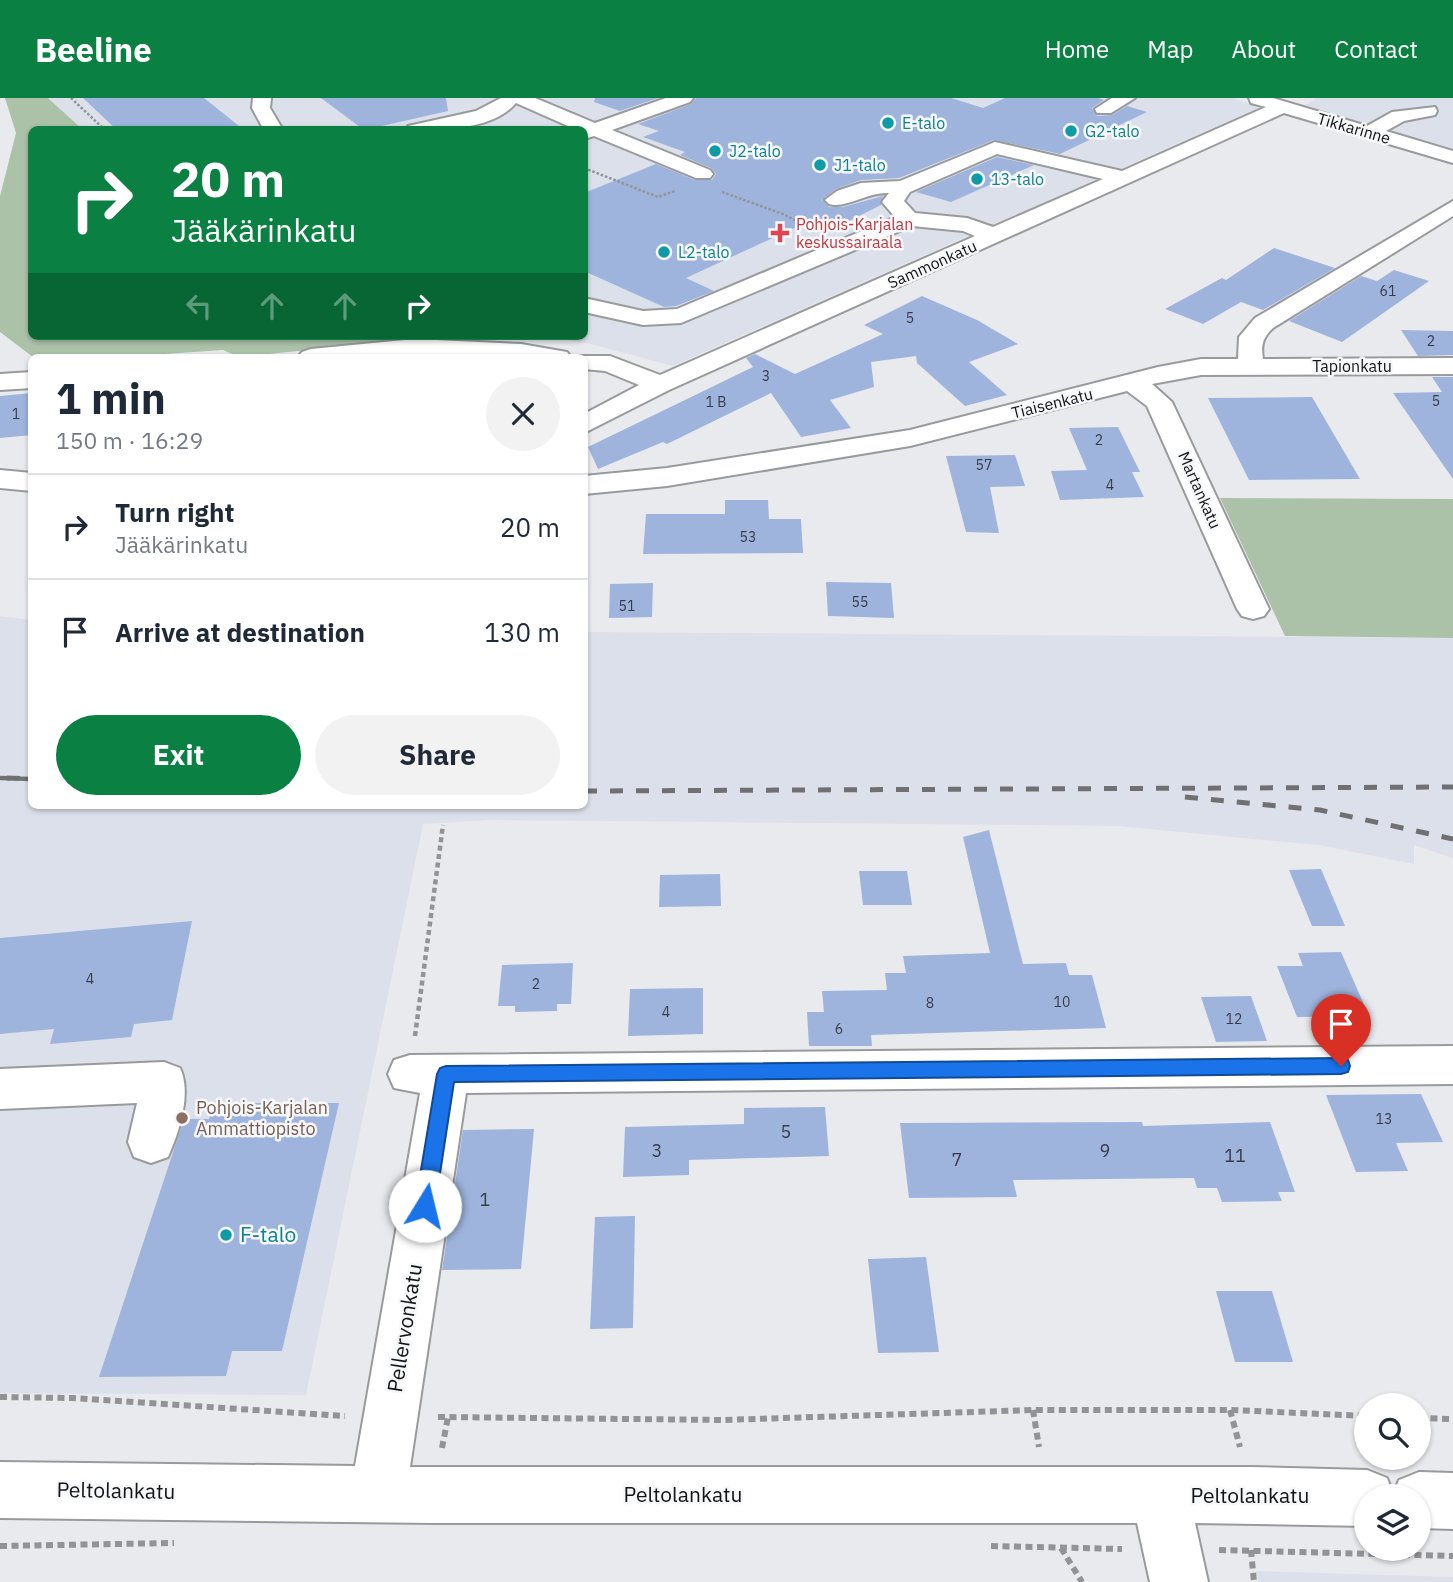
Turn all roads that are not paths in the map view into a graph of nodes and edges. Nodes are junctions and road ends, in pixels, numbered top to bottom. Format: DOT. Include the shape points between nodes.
graph roads {
  1 [pos="262,98"];
  2 [pos="684,98"];
  3 [pos="1126,98"];
  4 [pos="1254,98"];
  5 [pos="513,100"];
  6 [pos="1282,107"];
  7 [pos="1104,109"];
  8 [pos="1428,111"];
  9 [pos="272,126"];
  10 [pos="449,126"];
  11 [pos="559,126"];
  12 [pos="567,126"];
  13 [pos="1370,132"];
  14 [pos="588,136"];
  15 [pos="971,140"];
  16 [pos="995,148"];
  17 [pos="1453,157"];
  18 [pos="1126,178"];
  19 [pos="902,188"];
  20 [pos="836,200"];
  21 [pos="1453,207"];
  22 [pos="909,219"];
  23 [pos="996,236"];
  24 [pos="588,306"];
  25 [pos="342,354"];
  26 [pos="536,354"];
  27 [pos="588,361"];
  28 [pos="1252,366"];
  29 [pos="1453,366"];
  30 [pos="28,380"];
  31 [pos="1132,382"];
  32 [pos="0,383"];
  33 [pos="660,384"];
  34 [pos="588,423"];
  35 [pos="0,479"];
  36 [pos="28,482"];
  37 [pos="588,485"];
  38 [pos="1253,609"];
  39 [pos="1453,1065"];
  40 [pos="0,1089"];
  41 [pos="151,1142"];
  42 [pos="0,1490"];
  43 [pos="378,1494"];
  44 [pos="1160,1496"];
  45 [pos="1354,1498"];
  46 [pos="1431,1500"];
  47 [pos="1453,1501"];
  48 [pos="1179,1582"];
  1 -- 9 [label="street" via="261,108"];
  2 -- 14 [label="street"];
  3 -- 7 [label="street"];
  4 -- 6 [label="street, Tikkarinne"];
  5 -- 10 [label="street"];
  5 -- 11 [label="street"];
  5 -- 12 [label="street"];
  6 -- 13 [label="street, Tikkarinne"];
  6 -- 18 [label="street, Sammonkatu"];
  8 -- 13 [label="street" via="1399,116"];
  13 -- 17 [label="street, Tikkarinne"];
  15 -- 16 [label="street"];
  16 -- 18 [label="street"];
  16 -- 19 [label="street"];
  18 -- 23 [label="street, Sammonkatu"];
  19 -- 20 [label="street" via="867,186"];
  19 -- 22 [label="street" via="893,202"];
  21 -- 28 [label="street" via="1264,323 1252,333 1248,345"];
  22 -- 23 [label="street" via="967,225"];
  22 -- 24 [label="street" via="681,316 643,318"];
  23 -- 33 [label="street, Sammonkatu"];
  25 -- 26 [label="street" via="415,347"];
  27 -- 33 [label="street" via="610,364"];
  28 -- 29 [label="street, Tapionkatu"];
  28 -- 31 [label="street, Tiaisenkatu" via="1202,368"];
  30 -- 32 [label="street"];
  31 -- 37 [label="street, Tiaisenkatu" via="909,438 680,475"];
  31 -- 38 [label="street, Martankatu" via="1160,402"];
  33 -- 34 [label="street, Sammonkatu"];
  35 -- 36 [label="street"];
  39 -- 43 [label="street, Pellervonkatu" via="428,1074"];
  40 -- 41 [label="street" via="164,1082"];
  42 -- 43 [label="street, Peltolankatu"];
  43 -- 44 [label="street, Peltolankatu"];
  44 -- 45 [label="street, Peltolankatu"];
  44 -- 48 [label="street"];
  46 -- 47 [label="street"];
}
